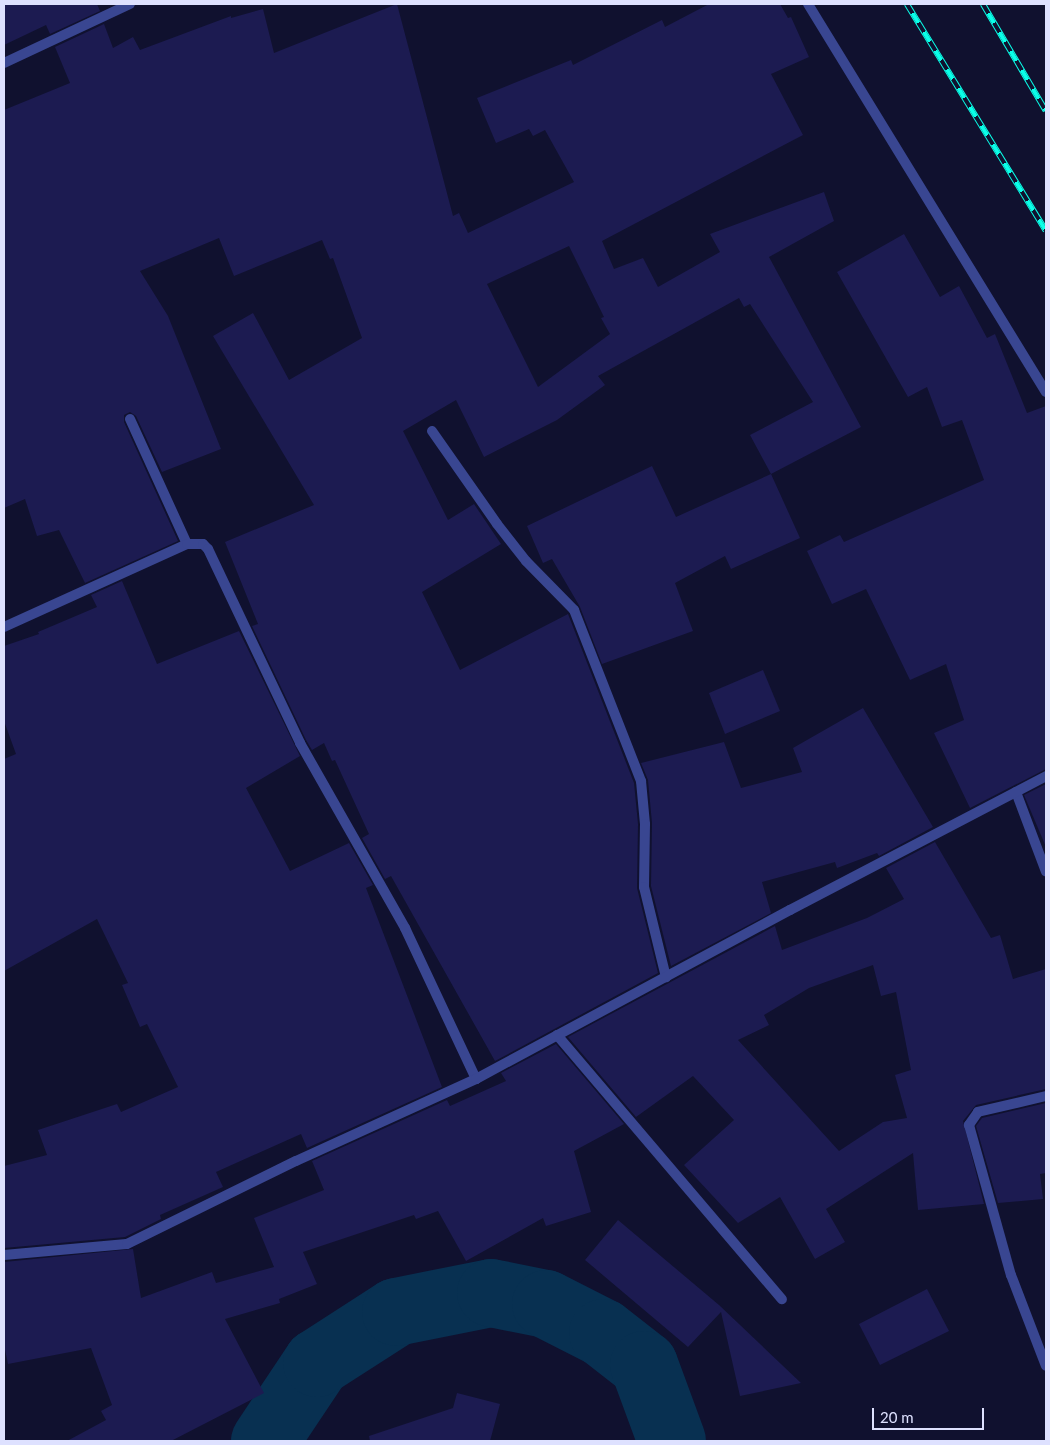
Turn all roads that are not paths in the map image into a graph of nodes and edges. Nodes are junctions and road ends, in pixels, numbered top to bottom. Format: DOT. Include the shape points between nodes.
graph roads {
  1 [pos="808,4"];
  2 [pos="122,5"];
  3 [pos="4,63"];
  4 [pos="1046,392"];
  5 [pos="130,419"];
  6 [pos="432,431"];
  7 [pos="186,544"];
  8 [pos="4,627"];
  9 [pos="1046,776"];
  10 [pos="1016,792"];
  11 [pos="1046,872"];
  12 [pos="666,977"];
  13 [pos="557,1035"];
  14 [pos="476,1079"];
  15 [pos="1046,1096"];
  16 [pos="4,1254"];
  17 [pos="782,1299"];
  18 [pos="1046,1366"];
  1 -- 4 [label="street"];
  2 -- 3 [label="street"];
  5 -- 7 [label="street"];
  6 -- 12 [label="street" via="526,562 574,610 641,781 645,824 644,887"];
  7 -- 8 [label="street"];
  7 -- 14 [label="street" via="196,542 208,549 300,743 405,928"];
  9 -- 10 [label="street"];
  10 -- 11 [label="street"];
  10 -- 12 [label="street"];
  12 -- 13 [label="street"];
  13 -- 14 [label="street"];
  13 -- 17 [label="street"];
  14 -- 16 [label="street" via="127,1244"];
  15 -- 18 [label="street" via="978,1112 970,1125 1011,1275"];
}
